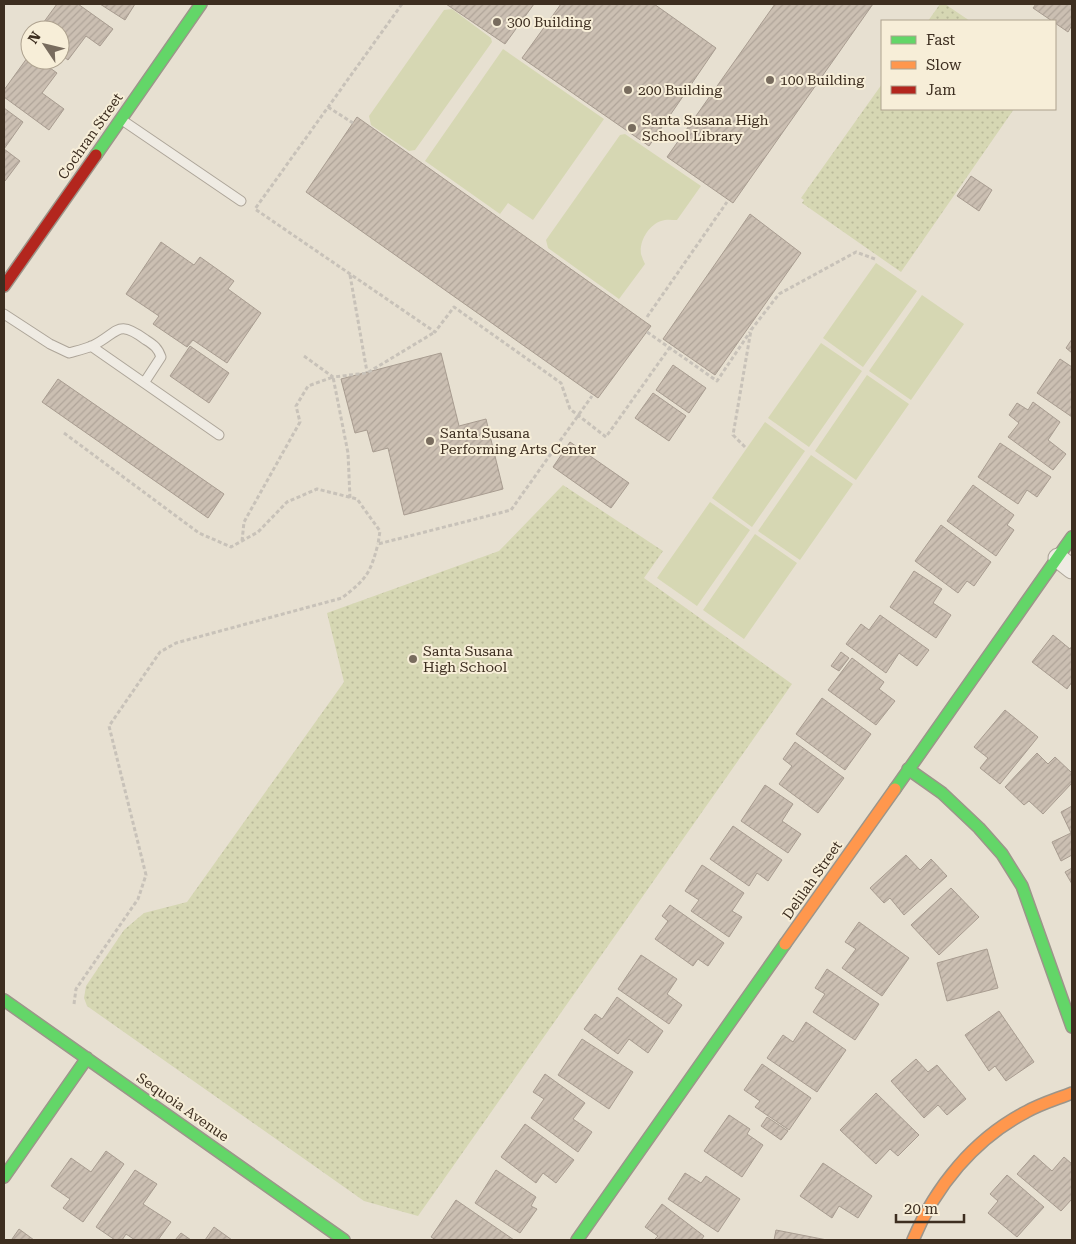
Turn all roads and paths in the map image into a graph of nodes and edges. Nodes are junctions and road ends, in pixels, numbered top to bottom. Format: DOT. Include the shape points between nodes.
graph roads {
  1 [pos="201,4"];
  2 [pos="402,4"];
  3 [pos="328,107"];
  4 [pos="120,119"];
  5 [pos="352,123"];
  6 [pos="241,201"];
  7 [pos="727,202"];
  8 [pos="875,259"];
  9 [pos="350,274"];
  10 [pos="4,286"];
  11 [pos="4,314"];
  12 [pos="647,317"];
  13 [pos="751,330"];
  14 [pos="434,332"];
  15 [pos="647,332"];
  16 [pos="92,346"];
  17 [pos="670,347"];
  18 [pos="304,356"];
  19 [pos="367,373"];
  20 [pos="333,376"];
  21 [pos="144,383"];
  22 [pos="592,396"];
  23 [pos="578,415"];
  24 [pos="64,433"];
  25 [pos="219,435"];
  26 [pos="745,447"];
  27 [pos="350,498"];
  28 [pos="1072,537"];
  29 [pos="242,541"];
  30 [pos="378,544"];
  31 [pos="1065,563"];
  32 [pos="908,769"];
  33 [pos="4,1000"];
  34 [pos="74,1004"];
  35 [pos="1072,1027"];
  36 [pos="87,1058"];
  37 [pos="1072,1093"];
  38 [pos="4,1177"];
  39 [pos="344,1240"];
  40 [pos="577,1240"];
  41 [pos="913,1240"];
  1 -- 4 [label="street, Cochran Street"];
  2 -- 3 [label="path"];
  3 -- 5 [label="path"];
  3 -- 9 [label="path" via="255,209"];
  4 -- 6 [label="lane"];
  4 -- 10 [label="street, Cochran Street"];
  7 -- 12 [label="path"];
  8 -- 13 [label="path" via="856,252 779,294"];
  9 -- 14 [label="path"];
  9 -- 19 [label="path"];
  11 -- 16 [label="lane" via="69,353"];
  13 -- 17 [label="path" via="717,381"];
  13 -- 26 [label="path" via="733,435"];
  14 -- 19 [label="path"];
  14 -- 23 [label="path" via="454,308 561,383 570,409"];
  15 -- 17 [label="path"];
  16 -- 21 [label="lane"];
  16 -- 21 [label="lane" via="120,328 136,332 159,350 161,357"];
  17 -- 23 [label="path" via="606,437"];
  18 -- 20 [label="path"];
  19 -- 20 [label="path"];
  20 -- 27 [label="path" via="348,453"];
  20 -- 29 [label="path" via="308,386 296,406 300,422 244,522"];
  21 -- 25 [label="lane"];
  22 -- 23 [label="path"];
  23 -- 30 [label="path" via="511,510"];
  24 -- 29 [label="path" via="199,533 231,547"];
  27 -- 29 [label="path" via="317,489 287,502 258,532"];
  27 -- 30 [label="path" via="357,499 380,531"];
  28 -- 31 [label="street, Delilah Street"];
  30 -- 34 [label="path" via="363,581 342,598 176,643 160,652 109,726 146,875 138,899 76,989"];
  31 -- 32 [label="street, Delilah Street"];
  32 -- 35 [label="street" via="942,793 1002,854 1022,886"];
  32 -- 40 [label="street, Delilah Street"];
  33 -- 36 [label="street, Sequoia Avenue"];
  36 -- 38 [label="street"];
  36 -- 39 [label="street, Sequoia Avenue"];
  37 -- 41 [label="street" via="1025,1113 972,1151 929,1207"];
}
